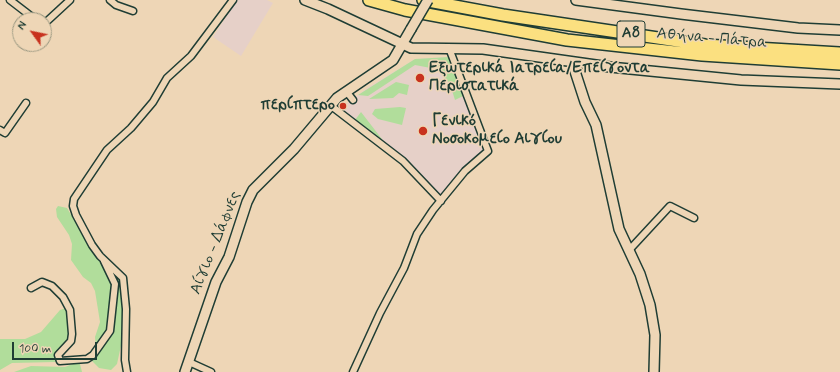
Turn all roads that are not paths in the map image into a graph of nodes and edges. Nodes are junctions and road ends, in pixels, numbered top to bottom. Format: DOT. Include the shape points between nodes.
graph roads {
  1 [pos="10,0"];
  2 [pos="70,0"];
  3 [pos="110,0"];
  4 [pos="233,0"];
  5 [pos="305,0"];
  6 [pos="369,0"];
  7 [pos="423,0"];
  8 [pos="428,0"];
  9 [pos="576,0"];
  10 [pos="133,11"];
  11 [pos="26,12"];
  12 [pos="52,17"];
  13 [pos="840,30"];
  14 [pos="403,45"];
  15 [pos="449,48"];
  16 [pos="840,53"];
  17 [pos="572,62"];
  18 [pos="840,64"];
  19 [pos="840,84"];
  20 [pos="346,91"];
  21 [pos="353,100"];
  22 [pos="26,102"];
  23 [pos="330,106"];
  24 [pos="0,130"];
  25 [pos="441,201"];
  26 [pos="694,218"];
  27 [pos="628,250"];
  28 [pos="104,260"];
  29 [pos="31,288"];
  30 [pos="189,362"];
  31 [pos="127,372"];
  32 [pos="185,372"];
  33 [pos="211,372"];
  34 [pos="353,372"];
  35 [pos="654,372"];
  1 -- 11 [label="street"];
  2 -- 12 [label="street"];
  3 -- 10 [label="street"];
  4 -- 28 [label="street" via="191,56 167,78 153,102 131,128 107,150 74,199 76,215 92,245"];
  5 -- 14 [label="street"];
  6 -- 18 [label="highway, Αθήνα - Πάτρα / Α8" via="405,10 567,40 702,55"];
  7 -- 16 [label="highway, Αθήνα - Πάτρα / Α8" via="504,15 704,44"];
  8 -- 14 [label="street, Αίγιο - Δάφνες, bridge"];
  9 -- 13 [label="street" via="681,14"];
  14 -- 15 [label="street" via="420,49"];
  14 -- 20 [label="street, Αίγιο - Δάφνες" via="393,60"];
  15 -- 17 [label="street" via="489,50"];
  15 -- 25 [label="street" via="488,151 465,172"];
  17 -- 19 [label="street" via="741,80"];
  17 -- 27 [label="street" via="585,102 596,125 614,216"];
  20 -- 21 [label="street"];
  20 -- 23 [label="street, Αίγιο - Δάφνες"];
  22 -- 24 [label="street" via="5,133"];
  23 -- 25 [label="street" via="403,161"];
  23 -- 30 [label="street, Αίγιο - Δάφνες" via="249,198 228,257 216,282"];
  25 -- 34 [label="street" via="416,236 404,268"];
  26 -- 27 [label="street" via="670,206"];
  27 -- 35 [label="street" via="640,274 653,321"];
  28 -- 29 [label="street" via="115,284 110,331 93,356 87,359 60,361 58,355 71,341 70,310 63,297 52,286 42,282"];
  28 -- 31 [label="street" via="123,278"];
  30 -- 32 [label="street, Αίγιο - Δάφνες"];
  30 -- 33 [label="street"];
}
